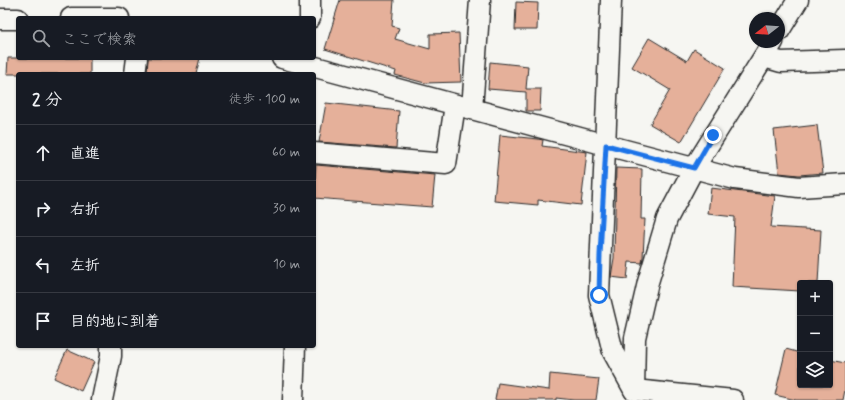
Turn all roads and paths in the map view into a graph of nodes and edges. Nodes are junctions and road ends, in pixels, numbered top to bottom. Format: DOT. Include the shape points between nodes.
graph roads {
  1 [pos="310,0"];
  2 [pos="480,0"];
  3 [pos="611,0"];
  4 [pos="798,0"];
  5 [pos="310,16"];
  6 [pos="0,19"];
  7 [pos="16,19"];
  8 [pos="785,21"];
  9 [pos="768,49"];
  10 [pos="137,60"];
  11 [pos="288,60"];
  12 [pos="845,60"];
  13 [pos="308,66"];
  14 [pos="135,72"];
  15 [pos="464,107"];
  16 [pos="606,145"];
  17 [pos="316,153"];
  18 [pos="694,168"];
  19 [pos="845,184"];
  20 [pos="111,348"];
  21 [pos="295,348"];
  22 [pos="633,395"];
  23 [pos="102,400"];
  24 [pos="293,400"];
  25 [pos="733,400"];
  1 -- 5 [label="street"];
  2 -- 15 [label="street"];
  3 -- 16 [label="street"];
  4 -- 8 [label="street"];
  6 -- 7 [label="street"];
  9 -- 12 [label="street" via="781,62"];
  9 -- 18 [label="street"];
  10 -- 14 [label="street"];
  11 -- 13 [label="street"];
  13 -- 15 [label="street"];
  15 -- 16 [label="street"];
  15 -- 17 [label="street" via="446,164"];
  16 -- 18 [label="street"];
  16 -- 22 [label="street" via="599,295 613,352"];
  18 -- 19 [label="street" via="735,178 798,188"];
  18 -- 22 [label="street" via="667,219 648,282 635,338"];
  20 -- 23 [label="street"];
  21 -- 24 [label="street"];
  22 -- 25 [label="street"];
}
